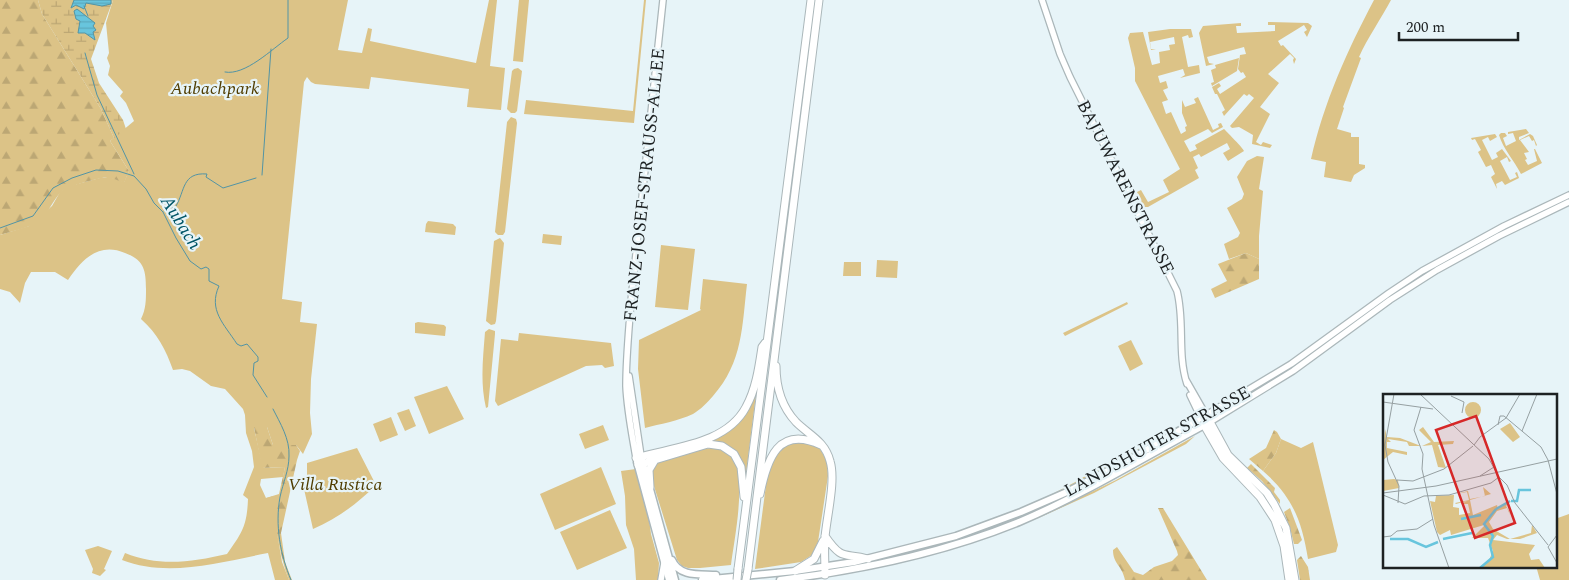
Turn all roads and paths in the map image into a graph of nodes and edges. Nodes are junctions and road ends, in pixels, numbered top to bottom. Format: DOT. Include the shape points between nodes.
graph roads {
  1 [pos="663,0"];
  2 [pos="812,0"];
  3 [pos="819,0"];
  4 [pos="1042,0"];
  5 [pos="1569,195"];
  6 [pos="1569,202"];
  7 [pos="777,331"];
  8 [pos="768,338"];
  9 [pos="1205,420"];
  10 [pos="824,447"];
  11 [pos="655,460"];
  12 [pos="640,461"];
  13 [pos="650,487"];
  14 [pos="754,510"];
  15 [pos="825,536"];
  16 [pos="668,553"];
  17 [pos="740,554"];
  18 [pos="868,559"];
  19 [pos="664,561"];
  20 [pos="795,571"];
  21 [pos="825,571"];
  22 [pos="742,579"];
  23 [pos="661,580"];
  24 [pos="669,580"];
  25 [pos="675,580"];
  26 [pos="702,580"];
  27 [pos="780,580"];
  28 [pos="1289,580"];
  29 [pos="1296,580"];
  1 -- 12 [label="street, FRANZ-JOSEF-STRAUSS-ALLEE" via="631,301 628,369"];
  2 -- 8 [label="highway"];
  3 -- 7 [label="highway"];
  4 -- 9 [label="street, BAJUWARENSTRASSE" via="1070,76 1177,291 1181,314 1181,361 1186,380"];
  5 -- 9 [label="street, LANDSHUTER STRASSE" via="1422,271 1291,364"];
  6 -- 9 [label="street, LANDSHUTER STRASSE" via="1425,277 1287,375"];
  7 -- 10 [label="highway" via="780,338 776,374 782,400 796,422"];
  7 -- 14 [label="highway"];
  8 -- 12 [label="highway" via="762,347 750,398 737,420 704,439"];
  8 -- 17 [label="highway"];
  9 -- 18 [label="main road, LANDSHUTER STRASSE" via="1067,492 1021,512 956,536"];
  9 -- 21 [label="main road, LANDSHUTER STRASSE" via="1133,465 1018,522 906,558"];
  9 -- 28 [label="highway" via="1222,458 1260,497 1275,520 1284,546"];
  9 -- 29 [label="highway" via="1228,455 1274,504 1286,528"];
  10 -- 14 [label="highway" via="800,438 777,448 768,464"];
  10 -- 15 [label="highway" via="832,475"];
  11 -- 12 [label="highway"];
  11 -- 13 [label="highway" via="649,470"];
  11 -- 17 [label="highway" via="708,444 722,446 734,454 741,467 744,487"];
  12 -- 13 [label="main road, FRANZ-JOSEF-STRAUSS-ALLEE"];
  12 -- 19 [label="main road, FRANZ-JOSEF-STRAUSS-ALLEE"];
  13 -- 16 [label="main road, FRANZ-JOSEF-STRAUSS-ALLEE"];
  14 -- 22 [label="highway, bridge" via="748,569"];
  15 -- 18 [label="highway" via="843,555"];
  15 -- 20 [label="highway" via="814,559"];
  15 -- 21 [label="highway"];
  16 -- 22 [label="main road" via="674,566 685,572"];
  16 -- 25 [label="main road, FRANZ-JOSEF-STRAUSS-ALLEE"];
  17 -- 22 [label="highway, bridge" via="738,569"];
  18 -- 21 [label="main road, LANDSHUTER STRASSE"];
  19 -- 23 [label="street"];
  19 -- 24 [label="main road, FRANZ-JOSEF-STRAUSS-ALLEE"];
  20 -- 21 [label="main road, LANDSHUTER STRASSE"];
  20 -- 22 [label="main road, LANDSHUTER STRASSE"];
  21 -- 27 [label="main road, LANDSHUTER STRASSE"];
  22 -- 26 [label="main road, LANDSHUTER STRASSE"];
}
